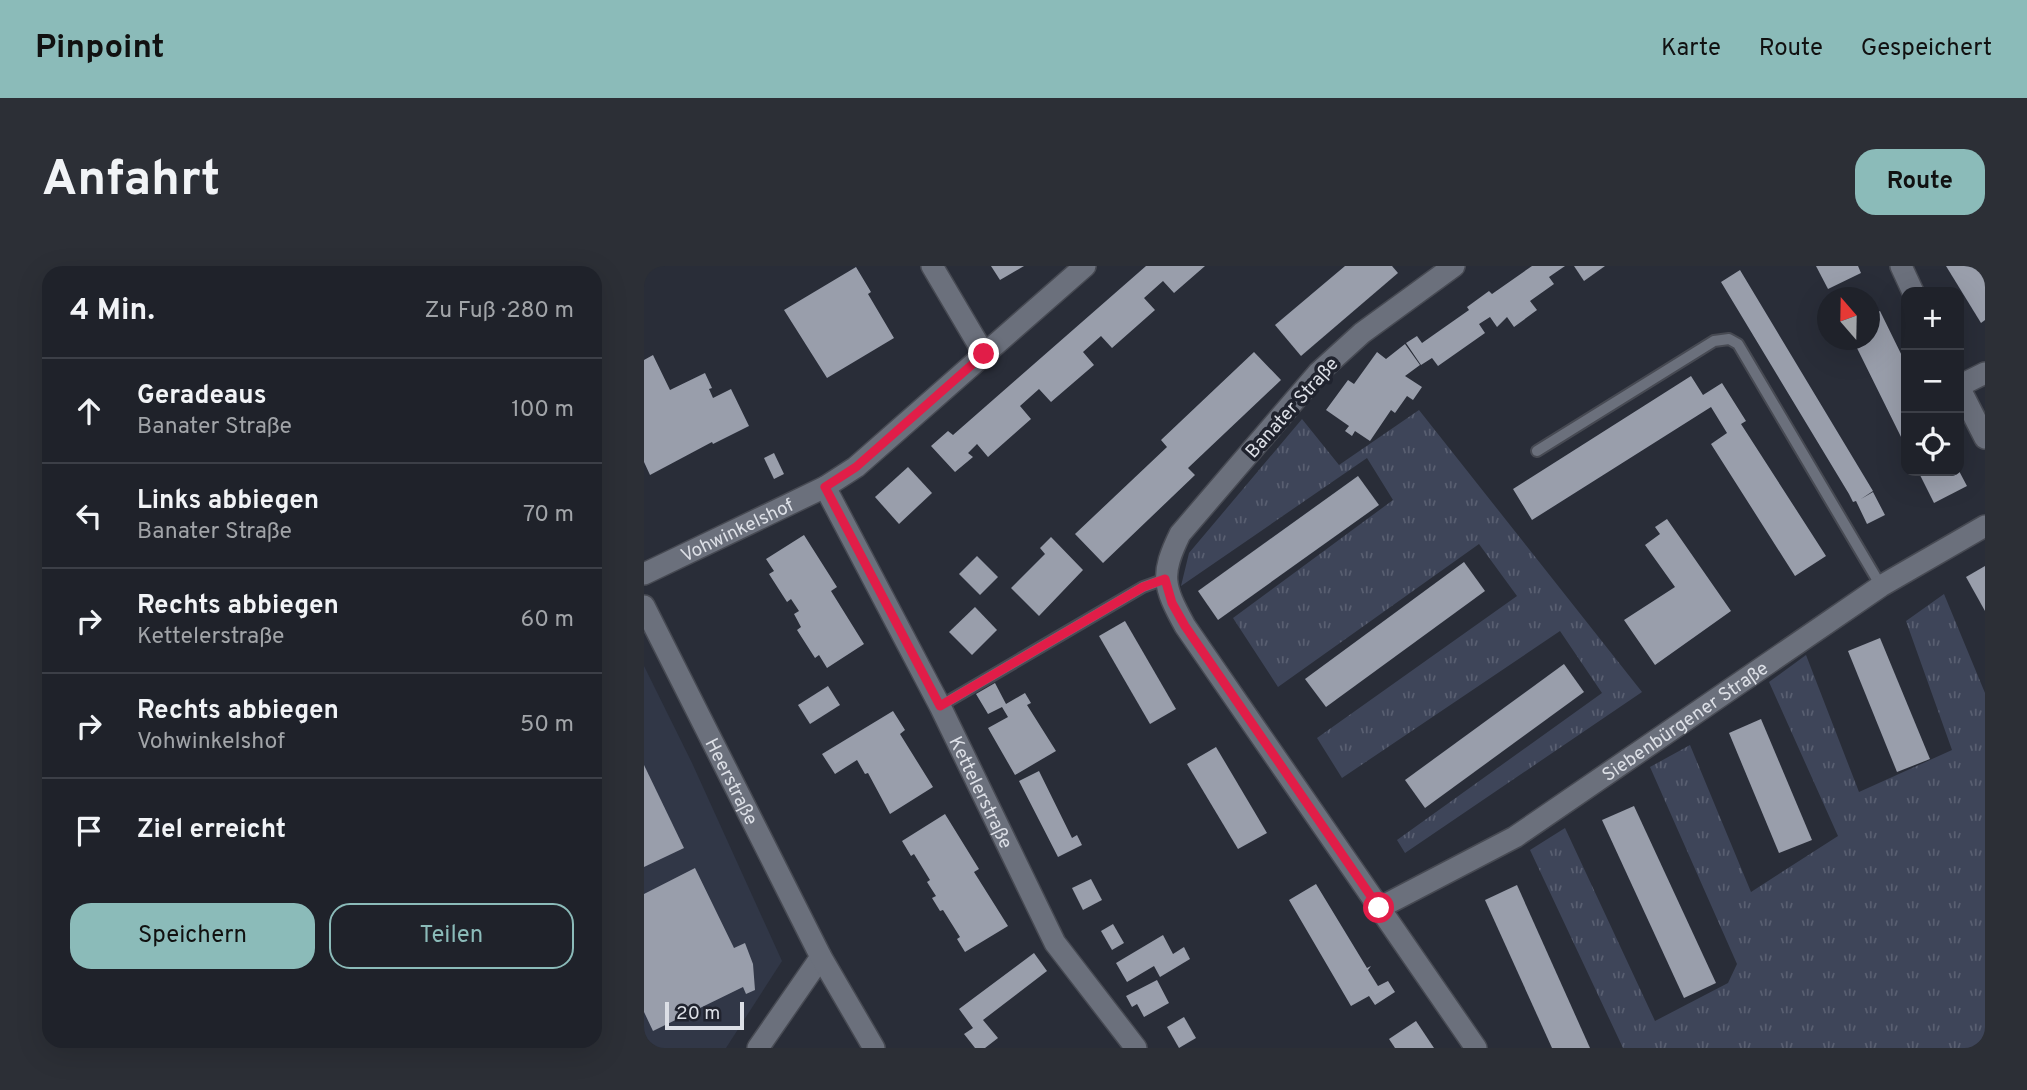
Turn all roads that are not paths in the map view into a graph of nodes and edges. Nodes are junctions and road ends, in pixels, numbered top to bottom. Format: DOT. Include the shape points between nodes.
graph roads {
  1 [pos="932,266"];
  2 [pos="1085,266"];
  3 [pos="1901,266"];
  4 [pos="1449,267"];
  5 [pos="1911,287"];
  6 [pos="984,354"];
  7 [pos="1985,373"];
  8 [pos="1964,384"];
  9 [pos="1964,396"];
  10 [pos="1985,438"];
  11 [pos="1536,451"];
  12 [pos="825,487"];
  13 [pos="1985,526"];
  14 [pos="644,574"];
  15 [pos="1165,579"];
  16 [pos="1881,586"];
  17 [pos="644,606"];
  18 [pos="940,706"];
  19 [pos="1379,908"];
  20 [pos="821,957"];
  21 [pos="758,1048"];
  22 [pos="874,1048"];
  23 [pos="1136,1048"];
  24 [pos="1476,1048"];
  1 -- 6 [label="street"];
  2 -- 6 [label="street, Vohwinkelshof"];
  3 -- 5 [label="street"];
  4 -- 15 [label="street, Banater Straße" via="1318,373 1180,534 1168,558"];
  6 -- 12 [label="street, Vohwinkelshof" via="856,467"];
  7 -- 8 [label="street"];
  9 -- 10 [label="street"];
  11 -- 16 [label="lane" via="1714,341 1729,339 1738,344"];
  12 -- 14 [label="street, Vohwinkelshof"];
  12 -- 18 [label="street, Kettelerstraße"];
  13 -- 16 [label="street, Siebenbürgener Straße"];
  15 -- 18 [label="lane" via="1143,587"];
  15 -- 19 [label="street" via="1185,626"];
  16 -- 19 [label="street, Siebenbürgener Straße" via="1515,837"];
  17 -- 20 [label="street, Heerstraße"];
  18 -- 23 [label="street, Kettelerstraße" via="1055,943"];
  19 -- 24 [label="street"];
  20 -- 21 [label="street"];
  20 -- 22 [label="street, Heerstraße"];
}
